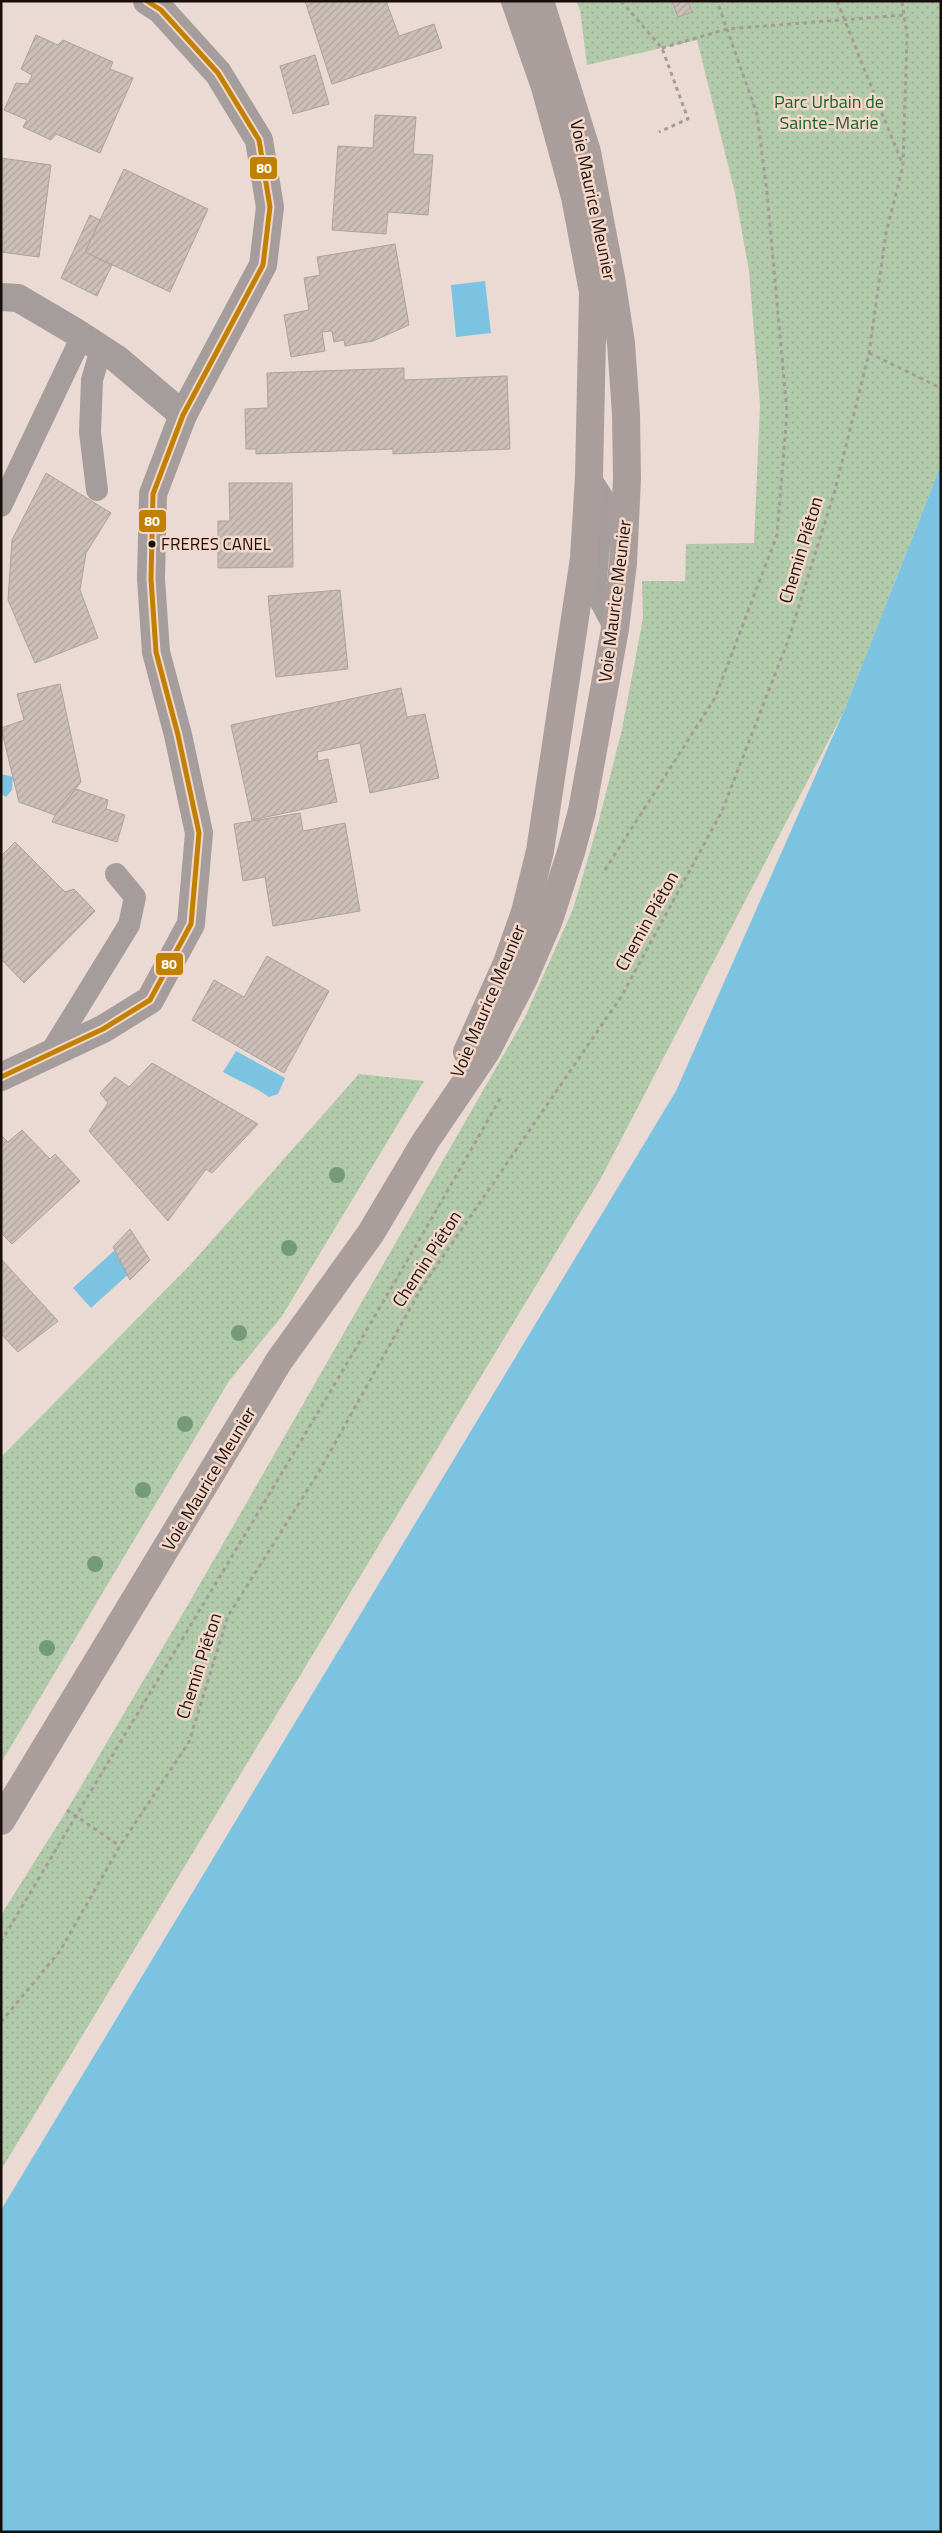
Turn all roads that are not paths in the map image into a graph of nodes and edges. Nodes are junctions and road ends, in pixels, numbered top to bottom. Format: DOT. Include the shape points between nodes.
graph roads {
  1 [pos="147,1"];
  2 [pos="515,1"];
  3 [pos="540,1"];
  4 [pos="1,297"];
  5 [pos="91,342"];
  6 [pos="183,415"];
  7 [pos="589,476"];
  8 [pos="97,490"];
  9 [pos="1,506"];
  10 [pos="615,630"];
  11 [pos="116,874"];
  12 [pos="49,1055"];
  13 [pos="1,1077"];
  14 [pos="425,1142"];
  15 [pos="1,1821"];
  1 -- 6 [label="street" via="160,10 218,73 259,140 270,206 263,265"];
  2 -- 7 [label="main road, Voie Maurice Meunier" via="545,87 570,179 593,292"];
  3 -- 10 [label="main road, Voie Maurice Meunier" via="587,152 621,343 628,479"];
  4 -- 5 [label="street" via="18,298"];
  5 -- 6 [label="street"];
  5 -- 8 [label="lane" via="90,432"];
  5 -- 9 [label="lane"];
  6 -- 12 [label="street" via="153,494 151,579 156,652 199,833 191,924 150,1000 102,1030"];
  7 -- 10 [label="lane" via="602,498 595,591"];
  7 -- 14 [label="main road, Voie Maurice Meunier" via="584,558 571,652 540,851 525,912 490,1002"];
  10 -- 14 [label="main road, Voie Maurice Meunier" via="582,811 549,920 499,1030"];
  11 -- 12 [label="lane" via="135,897 129,926"];
  12 -- 13 [label="street"];
  14 -- 15 [label="main road, Voie Maurice Meunier" via="371,1233 280,1361"];
}
